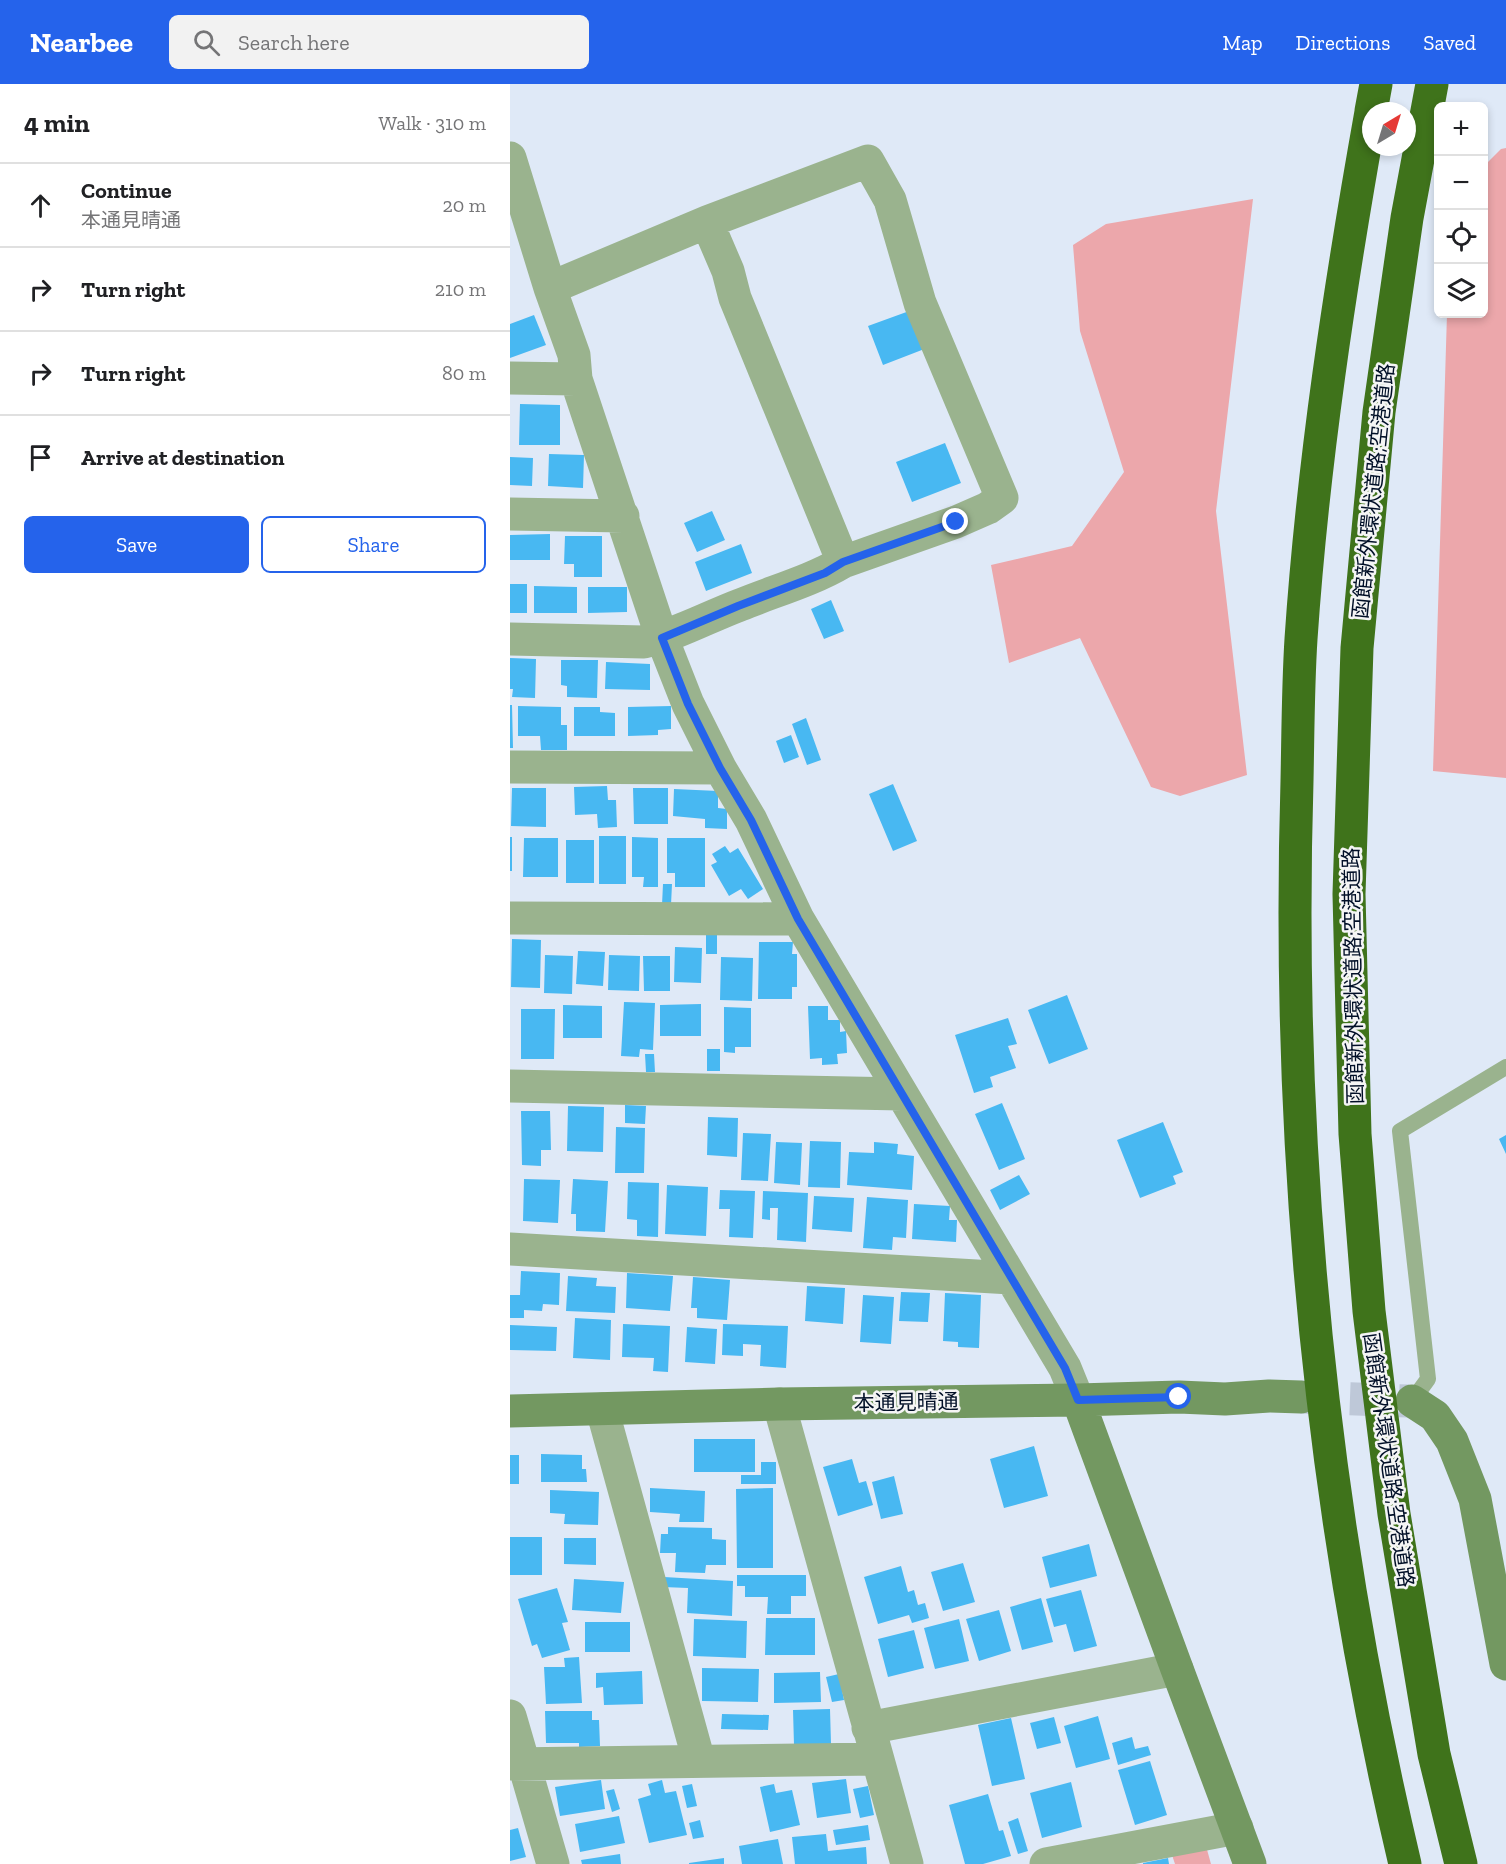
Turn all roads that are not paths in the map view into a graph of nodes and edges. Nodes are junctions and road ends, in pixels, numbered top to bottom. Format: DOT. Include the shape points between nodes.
graph roads {
  1 [pos="1376,84"];
  2 [pos="1432,84"];
  3 [pos="1373,102"];
  4 [pos="1363,156"];
  5 [pos="511,167"];
  6 [pos="707,222"];
  7 [pos="550,288"];
  8 [pos="510,378"];
  9 [pos="576,379"];
  10 [pos="510,514"];
  11 [pos="623,516"];
  12 [pos="843,562"];
  13 [pos="662,638"];
  14 [pos="510,639"];
  15 [pos="510,767"];
  16 [pos="720,768"];
  17 [pos="510,918"];
  18 [pos="798,919"];
  19 [pos="1506,1067"];
  20 [pos="510,1086"];
  21 [pos="902,1094"];
  22 [pos="510,1249"];
  23 [pos="1011,1278"];
  24 [pos="1301,1397"];
  25 [pos="1078,1400"];
  26 [pos="1412,1401"];
  27 [pos="779,1404"];
  28 [pos="602,1409"];
  29 [pos="510,1411"];
  30 [pos="1506,1664"];
  31 [pos="1177,1670"];
  32 [pos="510,1716"];
  33 [pos="873,1744"];
  34 [pos="699,1761"];
  35 [pos="517,1763"];
  36 [pos="1237,1828"];
  37 [pos="553,1864"];
  38 [pos="907,1864"];
  39 [pos="1046,1864"];
  40 [pos="1250,1864"];
  41 [pos="1405,1864"];
  42 [pos="1461,1864"];
  1 -- 3 [label="highway"];
  2 -- 42 [label="highway, 函館新外環状道路;空港道路" via="1407,218 1379,412 1357,648 1349,894 1355,1134 1369,1311 1394,1514 1434,1754"];
  4 -- 41 [label="highway" via="1322,416 1301,641 1293,893 1300,1142 1314,1322 1339,1525 1381,1765"];
  5 -- 7 [label="street"];
  6 -- 7 [label="street"];
  6 -- 12 [label="street"];
  6 -- 12 [label="street" via="868,161 890,200 920,303 1002,498 956,522"];
  7 -- 9 [label="street" via="574,355"];
  8 -- 9 [label="street"];
  9 -- 11 [label="street"];
  10 -- 11 [label="street"];
  11 -- 13 [label="street"];
  12 -- 13 [label="street" via="825,573"];
  13 -- 14 [label="street" via="644,642"];
  13 -- 16 [label="street" via="688,704"];
  15 -- 16 [label="street"];
  16 -- 18 [label="street" via="751,820"];
  17 -- 18 [label="street"];
  18 -- 21 [label="street"];
  19 -- 26 [label="lane" via="1400,1131 1428,1379"];
  20 -- 21 [label="street"];
  21 -- 23 [label="street"];
  22 -- 23 [label="street"];
  23 -- 25 [label="street" via="1065,1368"];
  24 -- 25 [label="street, 本通見晴通"];
  25 -- 27 [label="street, 本通見晴通"];
  25 -- 31 [label="street"];
  26 -- 30 [label="street" via="1435,1416 1452,1441 1475,1499"];
  27 -- 28 [label="street, 本通見晴通"];
  27 -- 33 [label="street"];
  28 -- 29 [label="street, 本通見晴通"];
  28 -- 34 [label="street"];
  31 -- 33 [label="street"];
  31 -- 36 [label="street"];
  32 -- 35 [label="street"];
  33 -- 34 [label="street"];
  33 -- 38 [label="street"];
  34 -- 35 [label="street"];
  35 -- 37 [label="street"];
  36 -- 39 [label="street"];
  36 -- 40 [label="street"];
}
